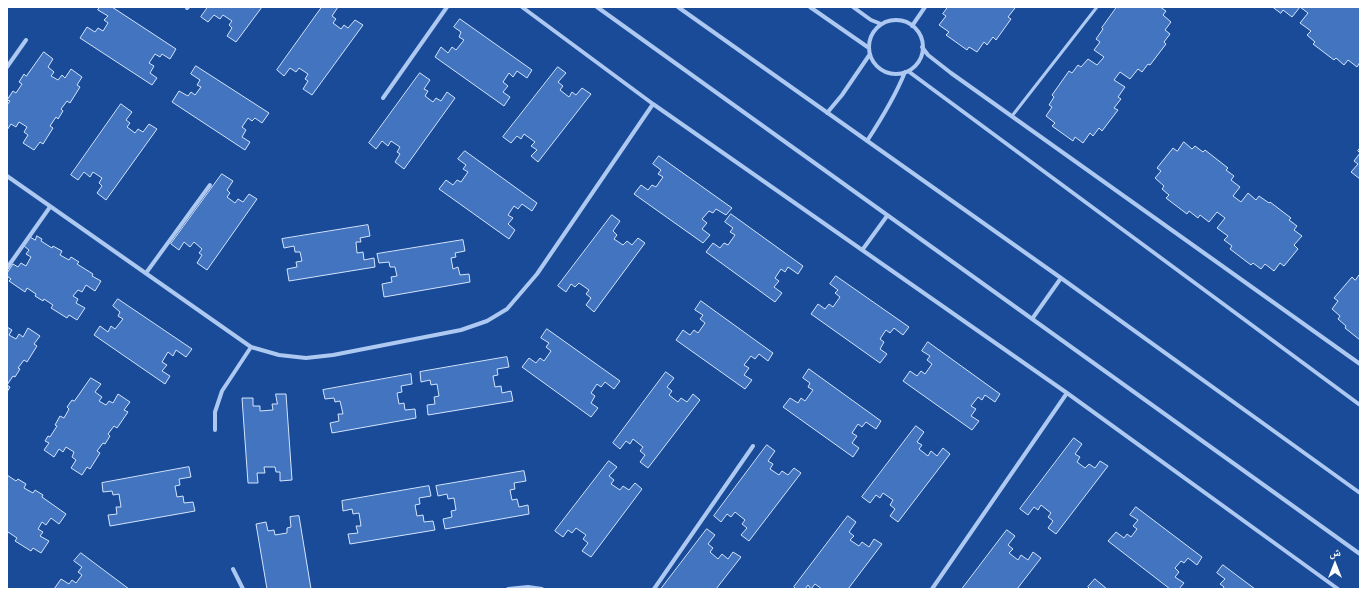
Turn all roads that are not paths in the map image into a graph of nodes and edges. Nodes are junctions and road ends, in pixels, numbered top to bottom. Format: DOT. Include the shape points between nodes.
graph roads {
  1 [pos="447,7"];
  2 [pos="522,7"];
  3 [pos="597,7"];
  4 [pos="678,7"];
  5 [pos="810,7"];
  6 [pos="853,7"];
  7 [pos="925,7"];
  8 [pos="1097,7"];
  9 [pos="881,24"];
  10 [pos="912,26"];
  11 [pos="26,40"];
  12 [pos="922,47"];
  13 [pos="869,48"];
  14 [pos="870,54"];
  15 [pos="7,67"];
  16 [pos="906,71"];
  17 [pos="383,98"];
  18 [pos="653,104"];
  19 [pos="827,113"];
  20 [pos="1012,116"];
  21 [pos="868,141"];
  22 [pos="7,176"];
  23 [pos="210,185"];
  24 [pos="50,206"];
  25 [pos="887,216"];
  26 [pos="863,249"];
  27 [pos="7,268"];
  28 [pos="146,273"];
  29 [pos="1061,278"];
  30 [pos="1032,319"];
  31 [pos="251,347"];
  32 [pos="1360,364"];
  33 [pos="1067,393"];
  34 [pos="1360,405"];
  35 [pos="215,430"];
  36 [pos="753,446"];
  37 [pos="1360,493"];
  38 [pos="1360,554"];
  39 [pos="233,568"];
  40 [pos="243,589"];
  41 [pos="508,589"];
  42 [pos="542,589"];
  43 [pos="654,589"];
  44 [pos="932,589"];
  45 [pos="1338,589"];
  1 -- 17 [label="street"];
  2 -- 18 [label="street"];
  3 -- 25 [label="street"];
  4 -- 19 [label="street"];
  5 -- 13 [label="street"];
  6 -- 9 [label="street"];
  7 -- 10 [label="street"];
  8 -- 20 [label="lane"];
  9 -- 10 [label="street" via="897,20"];
  9 -- 13 [label="street" via="872,34"];
  10 -- 12 [label="street" via="918,32"];
  11 -- 15 [label="street"];
  12 -- 16 [label="street" via="914,67"];
  12 -- 20 [label="street" via="938,63"];
  13 -- 14 [label="street"];
  14 -- 16 [label="street" via="872,61 883,71 898,74"];
  14 -- 19 [label="street"];
  16 -- 21 [label="street" via="890,106"];
  16 -- 34 [label="street"];
  18 -- 26 [label="street"];
  18 -- 31 [label="street" via="537,274 507,309 487,321 461,330 333,355 306,358 279,355"];
  19 -- 21 [label="street"];
  20 -- 32 [label="street"];
  21 -- 29 [label="street"];
  22 -- 24 [label="street"];
  23 -- 28 [label="street"];
  24 -- 27 [label="street"];
  24 -- 28 [label="street"];
  25 -- 26 [label="street"];
  25 -- 30 [label="street"];
  26 -- 33 [label="street"];
  28 -- 31 [label="street"];
  29 -- 30 [label="street"];
  29 -- 37 [label="street"];
  30 -- 38 [label="street"];
  31 -- 35 [label="street" via="222,391 215,412"];
  33 -- 44 [label="street"];
  33 -- 45 [label="street"];
  36 -- 43 [label="street"];
  39 -- 40 [label="street"];
  41 -- 42 [label="street"];
}
